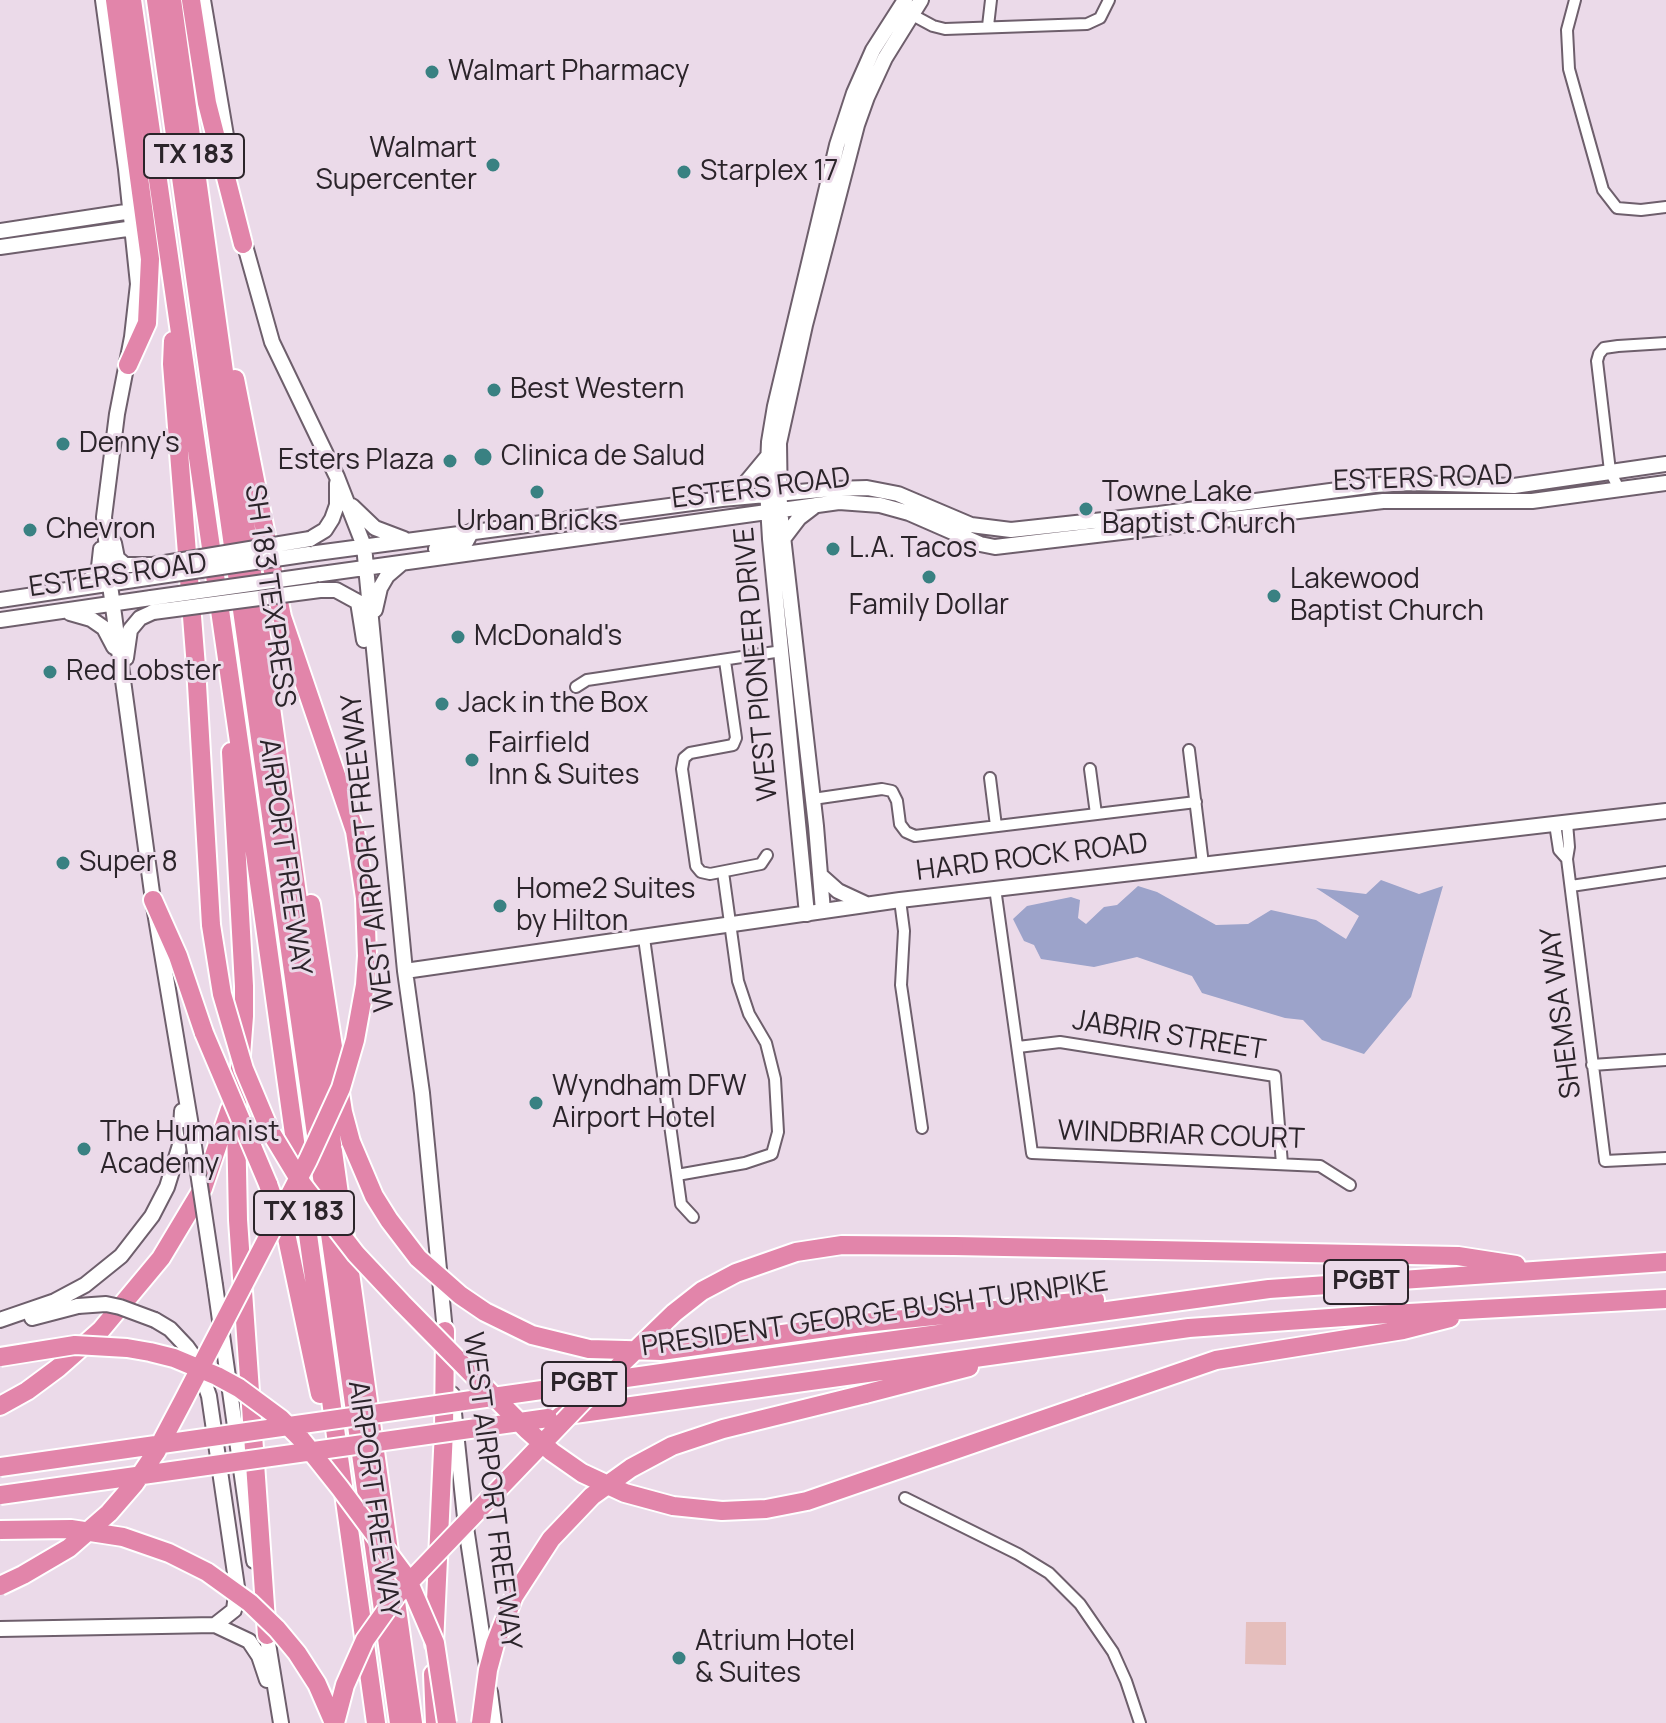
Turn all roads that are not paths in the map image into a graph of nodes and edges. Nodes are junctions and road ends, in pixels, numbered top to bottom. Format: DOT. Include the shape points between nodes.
graph roads {
  1 [pos="103,0"];
  2 [pos="115,0"];
  3 [pos="132,0"];
  4 [pos="148,0"];
  5 [pos="156,0"];
  6 [pos="172,0"];
  7 [pos="191,0"];
  8 [pos="203,0"];
  9 [pos="921,0"];
  10 [pos="991,0"];
  11 [pos="1109,0"];
  12 [pos="1575,0"];
  13 [pos="906,8"];
  14 [pos="988,26"];
  15 [pos="1666,207"];
  16 [pos="132,211"];
  17 [pos="134,228"];
  18 [pos="0,231"];
  19 [pos="243,244"];
  20 [pos="0,247"];
  21 [pos="175,302"];
  22 [pos="216,313"];
  23 [pos="1666,343"];
  24 [pos="128,365"];
  25 [pos="773,458"];
  26 [pos="1666,464"];
  27 [pos="1610,471"];
  28 [pos="337,477"];
  29 [pos="1666,483"];
  30 [pos="1612,490"];
  31 [pos="773,493"];
  32 [pos="814,497"];
  33 [pos="722,499"];
  34 [pos="347,500"];
  35 [pos="775,511"];
  36 [pos="594,516"];
  37 [pos="104,517"];
  38 [pos="1182,518"];
  39 [pos="472,531"];
  40 [pos="596,535"];
  41 [pos="783,539"];
  42 [pos="408,540"];
  43 [pos="541,543"];
  44 [pos="364,546"];
  45 [pos="309,547"];
  46 [pos="475,552"];
  47 [pos="407,562"];
  48 [pos="366,568"];
  49 [pos="150,572"];
  50 [pos="110,585"];
  51 [pos="73,588"];
  52 [pos="0,600"];
  53 [pos="112,603"];
  54 [pos="152,605"];
  55 [pos="50,612"];
  56 [pos="778,616"];
  57 [pos="0,620"];
  58 [pos="372,627"];
  59 [pos="782,651"];
  60 [pos="120,660"];
  61 [pos="725,661"];
  62 [pos="799,670"];
  63 [pos="124,687"];
  64 [pos="576,687"];
  65 [pos="234,704"];
  66 [pos="788,722"];
  67 [pos="273,726"];
  68 [pos="1189,750"];
  69 [pos="1090,769"];
  70 [pos="990,778"];
  71 [pos="813,799"];
  72 [pos="1196,802"];
  73 [pos="389,805"];
  74 [pos="1666,811"];
  75 [pos="1096,814"];
  76 [pos="1561,824"];
  77 [pos="996,826"];
  78 [pos="767,855"];
  79 [pos="1203,864"];
  80 [pos="723,872"];
  81 [pos="1666,872"];
  82 [pos="820,875"];
  83 [pos="1571,886"];
  84 [pos="995,888"];
  85 [pos="153,900"];
  86 [pos="900,900"];
  87 [pos="866,904"];
  88 [pos="823,911"];
  89 [pos="807,914"];
  90 [pos="730,925"];
  91 [pos="644,938"];
  92 [pos="405,971"];
  93 [pos="1018,1047"];
  94 [pos="1666,1060"];
  95 [pos="1592,1065"];
  96 [pos="184,1078"];
  97 [pos="238,1083"];
  98 [pos="922,1128"];
  99 [pos="1666,1158"];
  100 [pos="1282,1164"];
  101 [pos="677,1175"];
  102 [pos="1350,1185"];
  103 [pos="693,1217"];
  104 [pos="1666,1262"];
  105 [pos="1551,1270"];
  106 [pos="1666,1299"];
  107 [pos="1181,1300"];
  108 [pos="1489,1308"];
  109 [pos="0,1321"];
  110 [pos="445,1331"];
  111 [pos="1025,1350"];
  112 [pos="0,1357"];
  113 [pos="0,1406"];
  114 [pos="339,1463"];
  115 [pos="0,1467"];
  116 [pos="0,1495"];
  117 [pos="905,1498"];
  118 [pos="0,1530"];
  119 [pos="0,1586"];
  120 [pos="215,1625"];
  121 [pos="0,1629"];
  122 [pos="267,1635"];
  123 [pos="280,1723"];
  124 [pos="334,1723"];
  125 [pos="376,1723"];
  126 [pos="390,1723"];
  127 [pos="399,1723"];
  128 [pos="413,1723"];
  129 [pos="435,1723"];
  130 [pos="447,1723"];
  131 [pos="481,1723"];
  132 [pos="494,1723"];
  133 [pos="1140,1723"];
  1 -- 16 [label="main road"];
  2 -- 24 [label="highway" via="150,259 147,323"];
  3 -- 21 [label="highway, AIRPORT FREEWAY / TX 183"];
  4 -- 126 [label="highway, SH 183 TEXPRESS"];
  5 -- 127 [label="highway, SH 183 TEXPRESS"];
  6 -- 22 [label="highway, AIRPORT FREEWAY / TX 183"];
  7 -- 19 [label="highway" via="207,103"];
  8 -- 19 [label="main road, WEST AIRPORT FREEWAY"];
  9 -- 13 [label="main road, WEST PIONEER DRIVE"];
  10 -- 14 [label="street"];
  11 -- 14 [label="street" via="1100,18 1087,24"];
  12 -- 15 [label="street" via="1567,30 1569,69 1596,172 1617,208"];
  13 -- 14 [label="street" via="939,28"];
  13 -- 25 [label="main road, WEST PIONEER DRIVE" via="873,50 837,145 775,406"];
  16 -- 17 [label="main road"];
  16 -- 18 [label="main road"];
  17 -- 20 [label="main road"];
  17 -- 24 [label="main road" via="138,284"];
  19 -- 28 [label="main road, WEST AIRPORT FREEWAY" via="272,342"];
  21 -- 65 [label="highway, AIRPORT FREEWAY / TX 183"];
  21 -- 108 [label="highway, bridge" via="172,364 211,925 222,994 244,1069 270,1131 302,1184 356,1254 552,1452 625,1493 673,1506 766,1509 823,1495 1216,1360 1403,1330"];
  22 -- 67 [label="highway, AIRPORT FREEWAY / TX 183"];
  22 -- 119 [label="highway, bridge" via="241,402 282,617 355,831 365,898 365,985 341,1088 177,1414 135,1483 101,1520 57,1555"];
  23 -- 27 [label="street" via="1604,348 1599,354"];
  24 -- 37 [label="main road"];
  25 -- 31 [label="main road, WEST PIONEER DRIVE"];
  25 -- 32 [label="main road" via="791,481"];
  25 -- 33 [label="main road"];
  26 -- 27 [label="main road, ESTERS ROAD"];
  27 -- 30 [label="street"];
  27 -- 38 [label="main road, ESTERS ROAD" via="1514,486 1384,484"];
  28 -- 34 [label="main road, WEST AIRPORT FREEWAY"];
  28 -- 45 [label="main road" via="332,519"];
  29 -- 30 [label="main road, ESTERS ROAD"];
  30 -- 38 [label="main road, ESTERS ROAD" via="1509,502 1383,501"];
  31 -- 32 [label="main road, ESTERS ROAD"];
  31 -- 33 [label="main road, ESTERS ROAD"];
  31 -- 35 [label="main road, WEST PIONEER DRIVE"];
  32 -- 35 [label="main road, ESTERS ROAD"];
  32 -- 38 [label="main road, ESTERS ROAD" via="867,488 898,494 971,525 1048,535"];
  32 -- 41 [label="main road"];
  33 -- 36 [label="main road, ESTERS ROAD"];
  34 -- 42 [label="main road" via="375,528"];
  34 -- 44 [label="main road, WEST AIRPORT FREEWAY"];
  35 -- 40 [label="main road, ESTERS ROAD"];
  35 -- 41 [label="main road, WEST PIONEER DRIVE"];
  35 -- 56 [label="main road, WEST PIONEER DRIVE"];
  36 -- 39 [label="main road, ESTERS ROAD"];
  36 -- 40 [label="main road"];
  36 -- 43 [label="main road" via="581,528"];
  37 -- 49 [label="main road" via="117,558"];
  37 -- 50 [label="main road"];
  37 -- 51 [label="main road" via="99,567 91,579"];
  39 -- 42 [label="main road, ESTERS ROAD"];
  39 -- 46 [label="main road"];
  39 -- 47 [label="main road" via="466,542 419,552"];
  40 -- 43 [label="main road, ESTERS ROAD"];
  41 -- 62 [label="main road, WEST PIONEER DRIVE"];
  42 -- 44 [label="main road, ESTERS ROAD"];
  43 -- 46 [label="main road, ESTERS ROAD"];
  44 -- 45 [label="main road, ESTERS ROAD"];
  44 -- 48 [label="main road, WEST AIRPORT FREEWAY"];
  45 -- 49 [label="main road, ESTERS ROAD, bridge"];
  46 -- 47 [label="main road, ESTERS ROAD"];
  47 -- 48 [label="main road, ESTERS ROAD"];
  47 -- 58 [label="main road" via="380,588"];
  48 -- 54 [label="main road, ESTERS ROAD, bridge"];
  48 -- 58 [label="main road, WEST AIRPORT FREEWAY"];
  49 -- 50 [label="main road, ESTERS ROAD"];
  50 -- 51 [label="main road, ESTERS ROAD"];
  50 -- 53 [label="main road"];
  51 -- 52 [label="main road, ESTERS ROAD"];
  53 -- 54 [label="main road, ESTERS ROAD"];
  53 -- 55 [label="main road, ESTERS ROAD"];
  53 -- 60 [label="main road"];
  54 -- 63 [label="main road" via="130,630"];
  54 -- 73 [label="main road, bridge" via="320,590 336,590 358,602 377,774"];
  55 -- 57 [label="main road, ESTERS ROAD"];
  55 -- 60 [label="main road" via="91,619 104,628"];
  56 -- 59 [label="main road, WEST PIONEER DRIVE"];
  56 -- 62 [label="main road"];
  58 -- 73 [label="main road, WEST AIRPORT FREEWAY"];
  59 -- 61 [label="street"];
  59 -- 66 [label="main road, WEST PIONEER DRIVE"];
  60 -- 63 [label="main road"];
  61 -- 64 [label="street" via="587,680"];
  61 -- 80 [label="street" via="736,738 733,745 690,753 682,769 696,866 706,874"];
  62 -- 71 [label="main road, WEST PIONEER DRIVE"];
  63 -- 85 [label="main road"];
  65 -- 97 [label="highway" via="231,757 244,986"];
  65 -- 114 [label="highway, AIRPORT FREEWAY / TX 183"];
  66 -- 71 [label="main road" via="806,796"];
  66 -- 89 [label="main road, WEST PIONEER DRIVE"];
  67 -- 107 [label="highway, bridge" via="294,795 351,1142 374,1196 418,1258 485,1312 532,1335 589,1349 661,1351 854,1324 1099,1299"];
  67 -- 128 [label="highway, AIRPORT FREEWAY / TX 183"];
  68 -- 72 [label="street"];
  69 -- 75 [label="street"];
  70 -- 77 [label="street"];
  71 -- 77 [label="street" via="892,791 900,824 915,836"];
  71 -- 82 [label="main road, WEST PIONEER DRIVE"];
  72 -- 75 [label="street"];
  72 -- 79 [label="street"];
  73 -- 92 [label="main road, WEST AIRPORT FREEWAY"];
  74 -- 76 [label="main road, HARD ROCK ROAD"];
  75 -- 77 [label="street"];
  76 -- 79 [label="main road, HARD ROCK ROAD"];
  76 -- 83 [label="street, SHEMSA WAY"];
  78 -- 80 [label="street" via="761,864"];
  79 -- 84 [label="main road, HARD ROCK ROAD"];
  80 -- 90 [label="street"];
  81 -- 83 [label="street"];
  82 -- 87 [label="main road"];
  82 -- 88 [label="main road, WEST PIONEER DRIVE"];
  83 -- 95 [label="street, SHEMSA WAY"];
  84 -- 86 [label="main road, HARD ROCK ROAD"];
  84 -- 93 [label="street, WINDBRIAR COURT"];
  85 -- 96 [label="main road"];
  85 -- 114 [label="highway, bridge" via="287,1238 313,1370"];
  86 -- 87 [label="main road, HARD ROCK ROAD"];
  86 -- 98 [label="street" via="901,985"];
  87 -- 88 [label="main road, HARD ROCK ROAD"];
  88 -- 89 [label="main road, HARD ROCK ROAD"];
  89 -- 90 [label="main road, HARD ROCK ROAD"];
  90 -- 91 [label="main road, HARD ROCK ROAD"];
  90 -- 101 [label="street" via="738,981 766,1043 775,1079 778,1132 772,1154"];
  91 -- 92 [label="main road, HARD ROCK ROAD"];
  91 -- 101 [label="street"];
  92 -- 110 [label="main road, WEST AIRPORT FREEWAY"];
  93 -- 100 [label="street, JABRIR STREET" via="1060,1042 1275,1076"];
  93 -- 100 [label="street, WINDBRIAR COURT" via="1032,1153"];
  94 -- 95 [label="street"];
  95 -- 99 [label="street, SHEMSA WAY" via="1605,1161"];
  96 -- 109 [label="main road" via="180,1145 167,1187 140,1233 85,1285"];
  96 -- 122 [label="main road, bridge"];
  97 -- 113 [label="highway" via="203,1188 161,1258 101,1330 58,1368"];
  97 -- 122 [label="highway" via="239,1246"];
  100 -- 102 [label="street, WINDBRIAR COURT" via="1320,1166"];
  101 -- 103 [label="street" via="681,1204"];
  104 -- 105 [label="highway, PRESIDENT GEORGE BUSH TURNPIKE / PGBT"];
  105 -- 107 [label="highway, PRESIDENT GEORGE BUSH TURNPIKE / PGBT" via="1300,1286"];
  105 -- 124 [label="highway, bridge" via="1458,1256 842,1245 796,1252 736,1273 681,1307 605,1379 397,1595 360,1651"];
  106 -- 108 [label="highway, PRESIDENT GEORGE BUSH TURNPIKE / PGBT"];
  107 -- 115 [label="highway, PRESIDENT GEORGE BUSH TURNPIKE / PGBT, bridge"];
  108 -- 111 [label="highway, PRESIDENT GEORGE BUSH TURNPIKE / PGBT" via="1213,1326"];
  109 -- 120 [label="main road, bridge" via="106,1304 170,1329 197,1361 209,1396 237,1587 234,1610"];
  110 -- 129 [label="highway"];
  110 -- 132 [label="main road, WEST AIRPORT FREEWAY"];
  111 -- 116 [label="highway, PRESIDENT GEORGE BUSH TURNPIKE / PGBT, bridge"];
  111 -- 131 [label="highway, bridge" via="723,1429 672,1446 631,1468 592,1496 545,1546 514,1596 488,1670"];
  112 -- 130 [label="highway, bridge" via="75,1345 150,1352 217,1376 281,1419 407,1578 435,1643"];
  114 -- 125 [label="highway, AIRPORT FREEWAY / TX 183"];
  117 -- 133 [label="street" via="1049,1573 1080,1604 1113,1652"];
  118 -- 124 [label="highway, bridge" via="71,1529 123,1537 207,1572 250,1603 287,1641 317,1684"];
  120 -- 121 [label="main road"];
  120 -- 123 [label="main road" via="243,1636 255,1648"];
  122 -- 123 [label="main road"];
}
